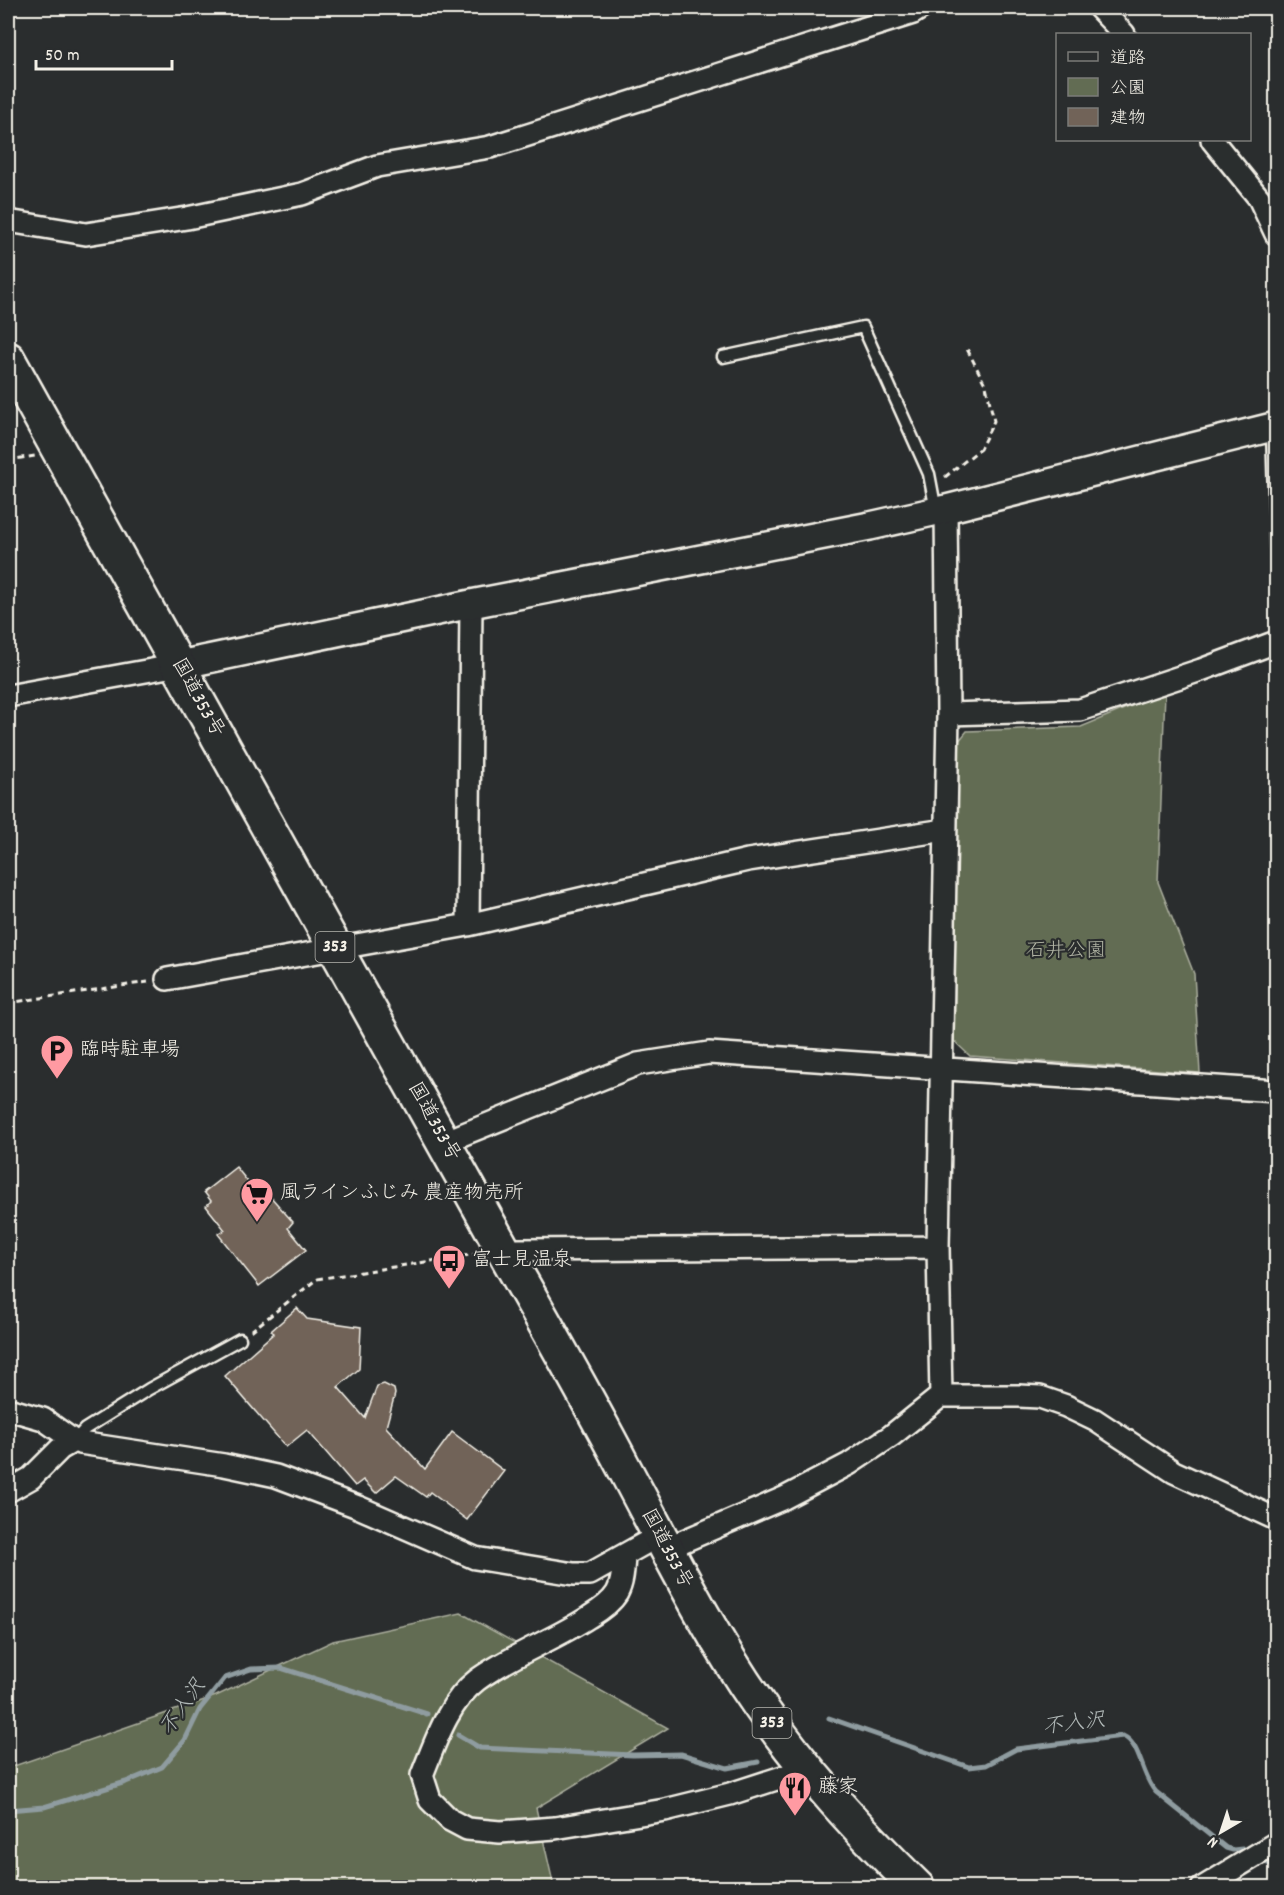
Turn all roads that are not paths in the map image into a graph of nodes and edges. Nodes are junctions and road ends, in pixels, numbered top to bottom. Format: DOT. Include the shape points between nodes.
graph roads {
  1 [pos="921,8"];
  2 [pos="1099,8"];
  3 [pos="1123,33"];
  4 [pos="1213,141"];
  5 [pos="8,220"];
  6 [pos="1276,234"];
  7 [pos="723,357"];
  8 [pos="8,359"];
  9 [pos="1274,426"];
  10 [pos="938,502"];
  11 [pos="1276,568"];
  12 [pos="471,604"];
  13 [pos="1276,642"];
  14 [pos="179,665"];
  15 [pos="8,696"];
  16 [pos="948,714"];
  17 [pos="945,830"];
  18 [pos="468,925"];
  19 [pos="336,950"];
  20 [pos="167,979"];
  21 [pos="942,1068"];
  22 [pos="1276,1091"];
  23 [pos="444,1142"];
  24 [pos="938,1247"];
  25 [pos="502,1248"];
  26 [pos="240,1339"];
  27 [pos="941,1396"];
  28 [pos="8,1409"];
  29 [pos="74,1442"];
  30 [pos="8,1491"];
  31 [pos="1276,1519"];
  32 [pos="662,1543"];
  33 [pos="624,1557"];
  34 [pos="807,1769"];
  35 [pos="1263,1851"];
  36 [pos="918,1887"];
  37 [pos="1202,1887"];
  1 -- 5 [label="street" via="490,147 377,166 302,194 86,234"];
  2 -- 3 [label="street"];
  4 -- 6 [label="street" via="1259,198"];
  7 -- 10 [label="lane" via="863,327"];
  8 -- 14 [label="highway, 国道353号 / 353"];
  9 -- 10 [label="street"];
  9 -- 11 [label="lane"];
  10 -- 12 [label="street" via="870,526"];
  10 -- 16 [label="street"];
  12 -- 14 [label="street"];
  12 -- 18 [label="street"];
  13 -- 16 [label="street" via="1080,710"];
  14 -- 15 [label="street"];
  14 -- 19 [label="highway, 国道353号 / 353"];
  16 -- 17 [label="street"];
  17 -- 18 [label="street" via="748,860"];
  17 -- 21 [label="street"];
  18 -- 19 [label="street"];
  19 -- 20 [label="street"];
  19 -- 23 [label="highway, 国道353号 / 353"];
  21 -- 22 [label="street"];
  21 -- 23 [label="street" via="709,1053 638,1064"];
  21 -- 24 [label="street"];
  23 -- 25 [label="highway, 国道353号 / 353"];
  24 -- 25 [label="street"];
  24 -- 27 [label="street"];
  25 -- 32 [label="highway, 国道353号 / 353"];
  26 -- 29 [label="lane" via="149,1389 85,1429"];
  27 -- 31 [label="street" via="1029,1396 1066,1406 1095,1420 1174,1472"];
  27 -- 32 [label="street" via="849,1464 784,1498"];
  28 -- 29 [label="street" via="43,1419"];
  29 -- 30 [label="street" via="60,1449 31,1478"];
  29 -- 33 [label="street" via="276,1476 475,1558 590,1574"];
  32 -- 33 [label="street"];
  32 -- 34 [label="highway, 国道353号 / 353" via="721,1648"];
  33 -- 34 [label="street" via="616,1593 603,1608 476,1681 460,1699 444,1723 422,1775 430,1800 450,1820 467,1829 500,1832 555,1828 665,1810"];
  34 -- 36 [label="highway, 国道353号 / 353"];
  35 -- 37 [label="street"];
}
